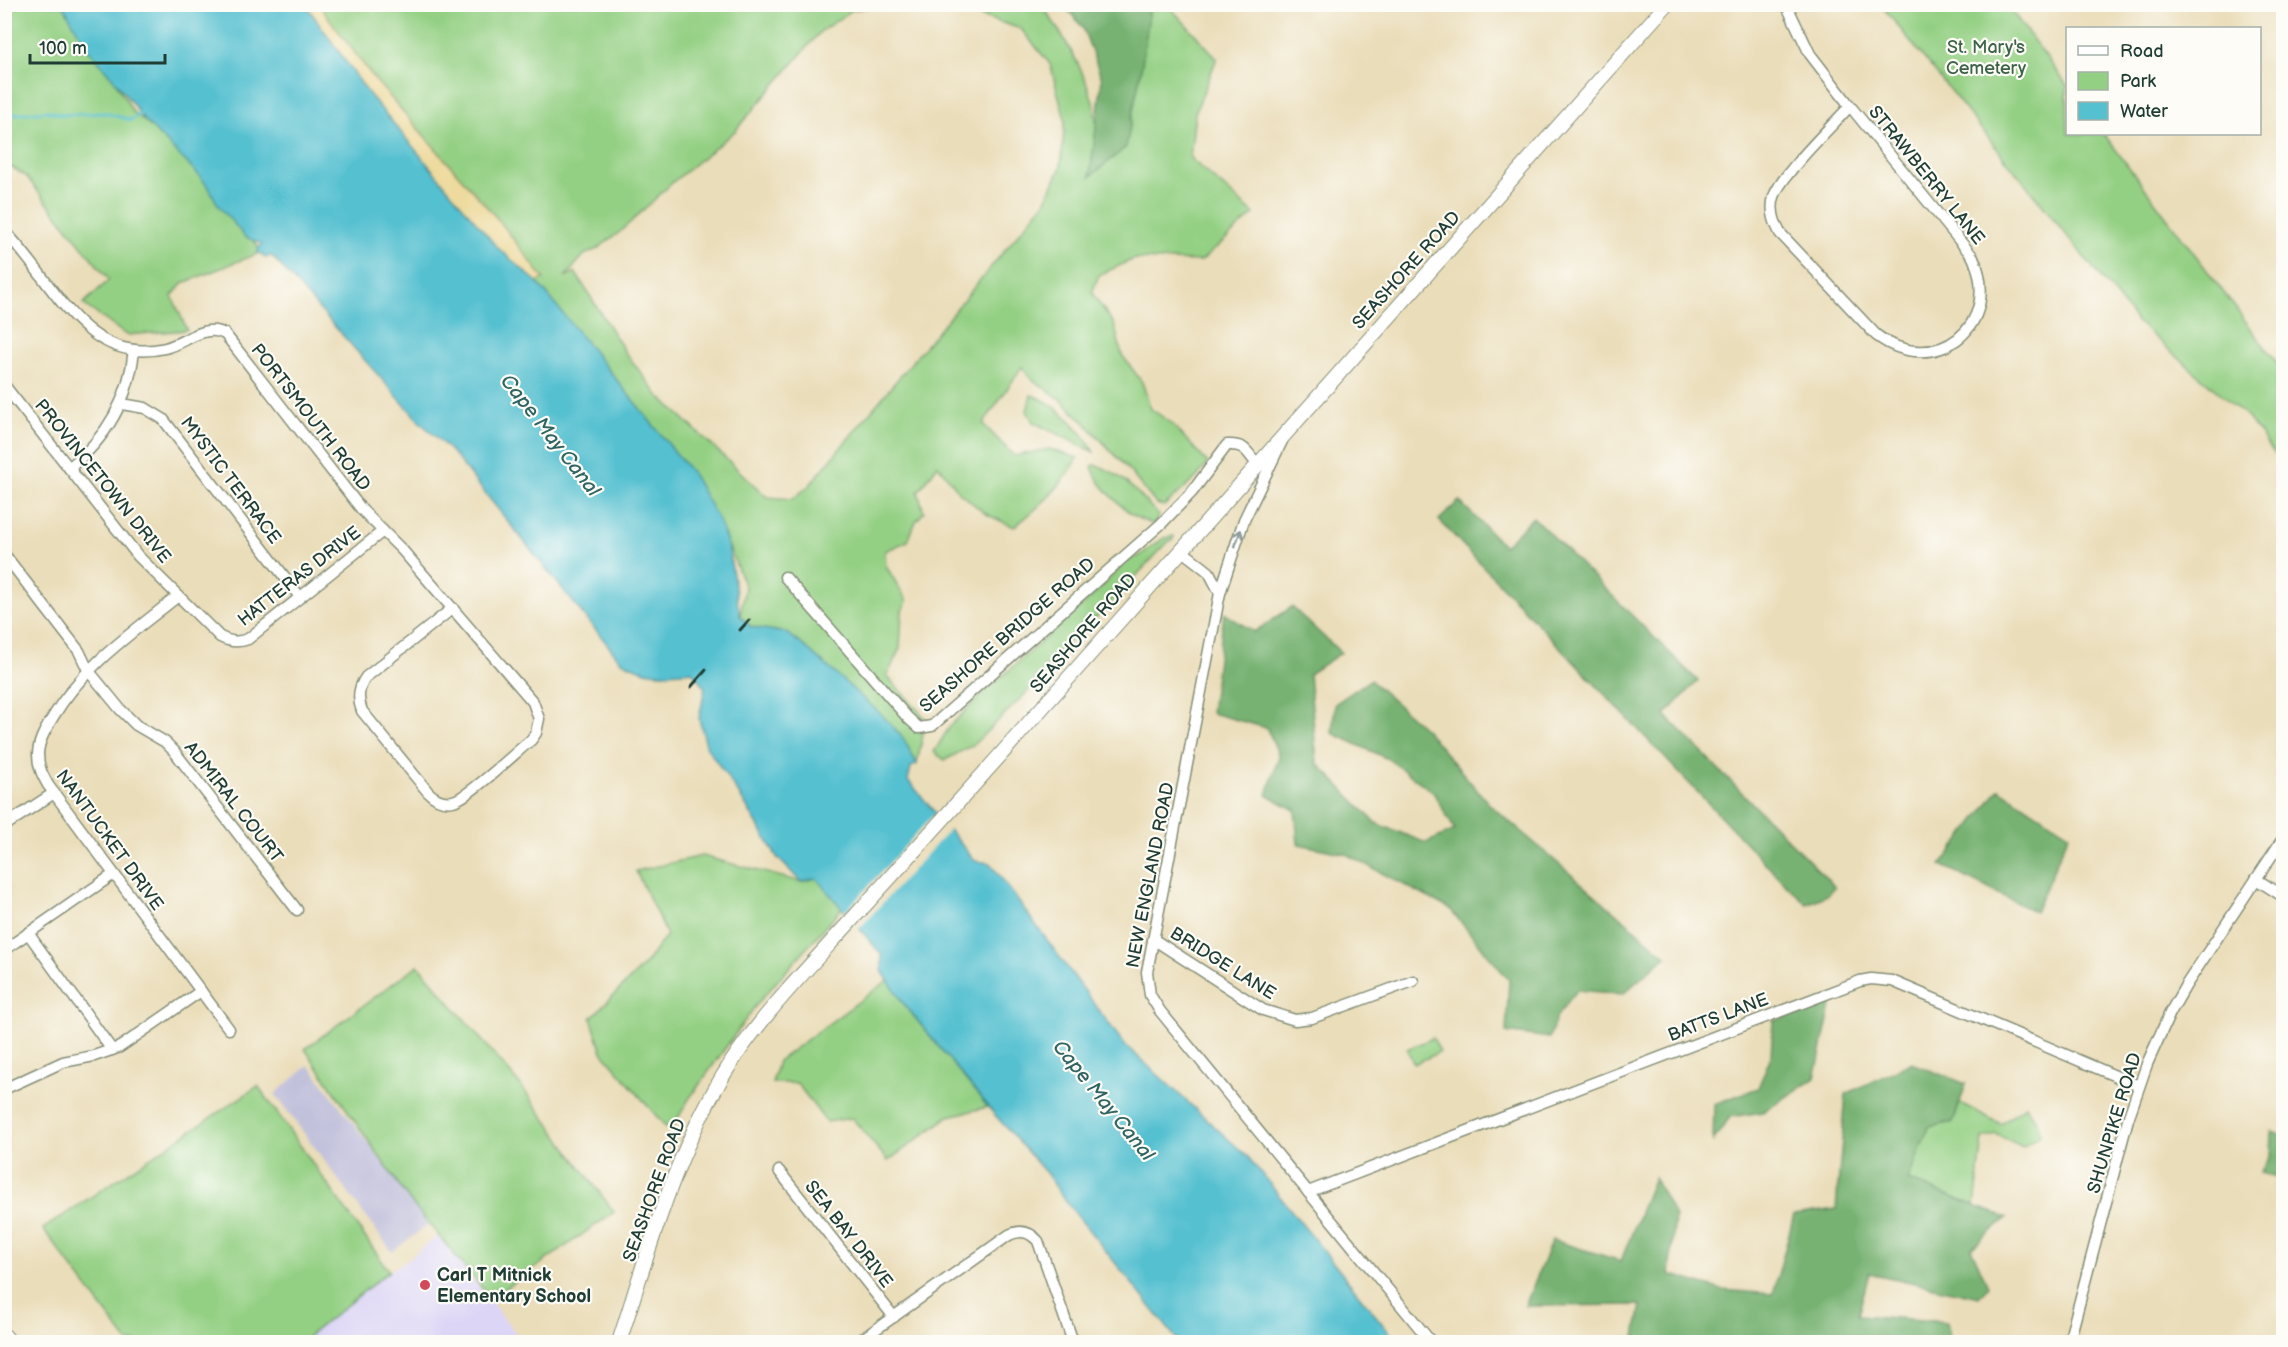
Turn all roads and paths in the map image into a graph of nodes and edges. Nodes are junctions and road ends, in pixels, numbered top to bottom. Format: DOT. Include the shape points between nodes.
graph roads {
  1 [pos="1667,4"];
  2 [pos="1786,4"];
  3 [pos="1850,106"];
  4 [pos="4,231"];
  5 [pos="134,350"];
  6 [pos="4,385"];
  7 [pos="122,404"];
  8 [pos="1287,430"];
  9 [pos="1256,464"];
  10 [pos="69,468"];
  11 [pos="383,531"];
  12 [pos="1181,550"];
  13 [pos="4,554"];
  14 [pos="785,578"];
  15 [pos="1220,593"];
  16 [pos="178,596"];
  17 [pos="300,597"];
  18 [pos="453,608"];
  19 [pos="88,670"];
  20 [pos="54,793"];
  21 [pos="4,826"];
  22 [pos="2283,837"];
  23 [pos="114,874"];
  24 [pos="2256,879"];
  25 [pos="2283,897"];
  26 [pos="297,910"];
  27 [pos="28,933"];
  28 [pos="1153,939"];
  29 [pos="4,950"];
  30 [pos="1413,981"];
  31 [pos="201,991"];
  32 [pos="229,1029"];
  33 [pos="112,1050"];
  34 [pos="2139,1086"];
  35 [pos="4,1089"];
  36 [pos="779,1171"];
  37 [pos="1308,1192"];
  38 [pos="894,1317"];
  39 [pos="4,1336"];
  40 [pos="9,1342"];
  41 [pos="619,1342"];
  42 [pos="858,1342"];
  43 [pos="1073,1342"];
  44 [pos="1431,1342"];
  45 [pos="2069,1342"];
  1 -- 8 [label="main road, SEASHORE ROAD"];
  2 -- 3 [label="street, STRAWBERRY LANE" via="1810,54"];
  3 -- 3 [label="street, STRAWBERRY LANE" via="1978,268 1982,290 1977,314 1963,334 1943,347 1919,352 1887,343 1776,225 1772,208 1776,189"];
  4 -- 5 [label="street, PORTSMOUTH ROAD" via="76,320 100,339"];
  5 -- 7 [label="street"];
  5 -- 11 [label="street, PORTSMOUTH ROAD" via="163,349 211,329 225,334 362,510"];
  6 -- 10 [label="street, PROVINCETOWN DRIVE"];
  7 -- 10 [label="street" via="97,443"];
  7 -- 17 [label="street, MYSTIC TERRACE" via="145,408 164,419"];
  8 -- 9 [label="main road, SEASHORE ROAD"];
  15 -- 8 [label="street, NEW ENGLAND ROAD, one-way" via="1244,520"];
  9 -- 12 [label="main road, SEASHORE ROAD"];
  9 -- 14 [label="street, SEASHORE BRIDGE ROAD" via="1244,448 1227,445 1192,492 1161,524 932,726 919,728 908,718"];
  10 -- 16 [label="street, PROVINCETOWN DRIVE" via="138,556"];
  11 -- 17 [label="street, HATTERAS DRIVE"];
  11 -- 18 [label="street, PORTSMOUTH ROAD"];
  12 -- 15 [label="street" via="1209,572"];
  12 -- 41 [label="main road, SEASHORE ROAD" via="829,945 730,1065 700,1116 672,1181"];
  13 -- 19 [label="street, ADMIRAL COURT" via="79,651"];
  15 -- 28 [label="street, NEW ENGLAND ROAD"];
  16 -- 17 [label="street, HATTERAS DRIVE" via="220,637 234,642 249,639"];
  16 -- 19 [label="street, NANTUCKET DRIVE"];
  18 -- 18 [label="street, PORTSMOUTH ROAD" via="533,702 539,719 531,740 462,798 447,802 428,792 362,711 358,695 366,677"];
  19 -- 20 [label="street, NANTUCKET DRIVE" via="64,698 39,745 39,767"];
  19 -- 26 [label="street, ADMIRAL COURT" via="136,725 174,751"];
  20 -- 21 [label="street"];
  20 -- 23 [label="street, NANTUCKET DRIVE"];
  22 -- 24 [label="street, SHUNPIKE ROAD"];
  23 -- 27 [label="street"];
  23 -- 31 [label="street, NANTUCKET DRIVE"];
  24 -- 25 [label="street"];
  24 -- 34 [label="street, SHUNPIKE ROAD" via="2170,1012"];
  27 -- 29 [label="street"];
  27 -- 33 [label="street"];
  28 -- 30 [label="street, BRIDGE LANE" via="1263,1010 1295,1020 1312,1018"];
  28 -- 37 [label="street, NEW ENGLAND ROAD" via="1147,984 1154,1004"];
  31 -- 32 [label="street, NANTUCKET DRIVE"];
  31 -- 33 [label="street"];
  33 -- 35 [label="street" via="63,1062"];
  34 -- 37 [label="street, BATTS LANE" via="1892,981 1871,979"];
  34 -- 45 [label="street, SHUNPIKE ROAD"];
  36 -- 38 [label="street, SEA BAY DRIVE"];
  37 -- 44 [label="street, NEW ENGLAND ROAD"];
  38 -- 42 [label="street"];
  38 -- 43 [label="street" via="1009,1235 1022,1231 1038,1241"];
  39 -- 40 [label="highway"];
}
